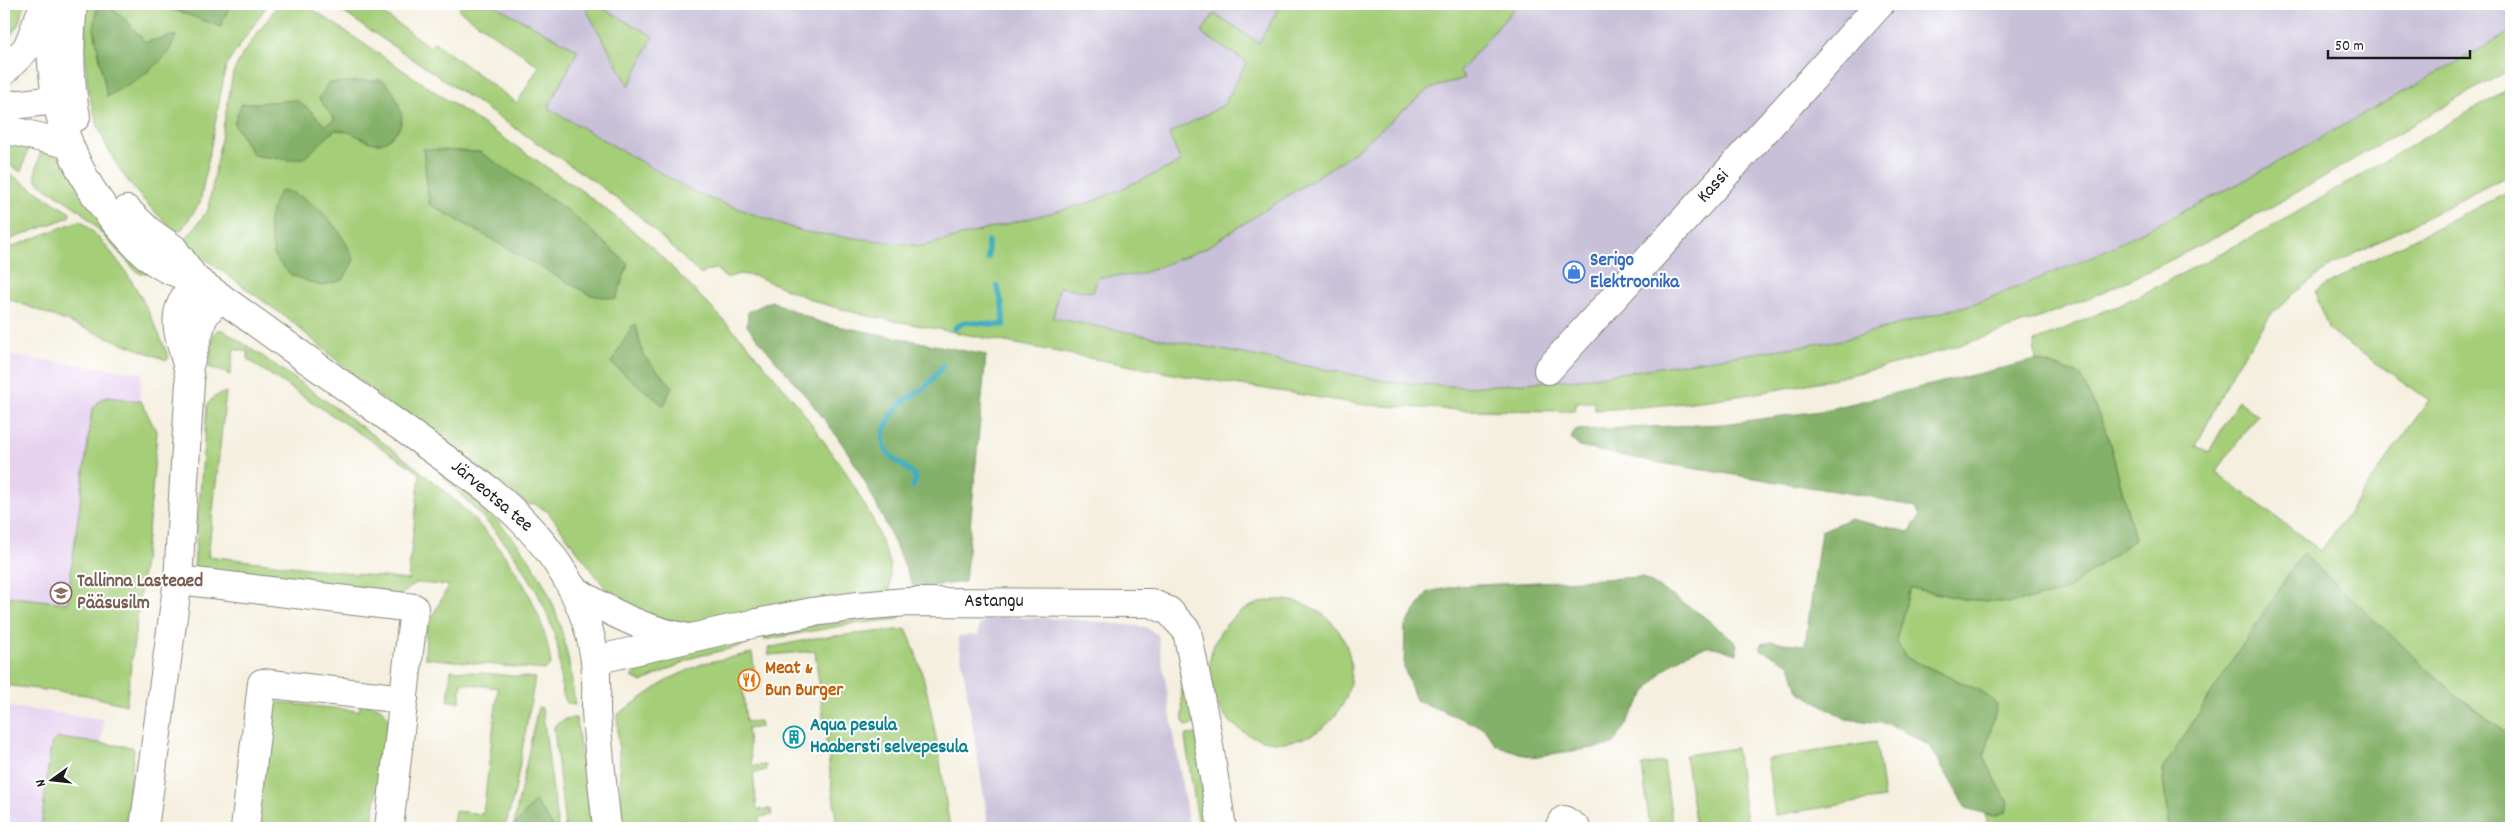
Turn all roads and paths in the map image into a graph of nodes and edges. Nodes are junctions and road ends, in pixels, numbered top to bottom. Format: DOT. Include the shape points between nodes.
graph roads {
  1 [pos="45,4"];
  2 [pos="51,4"];
  3 [pos="73,4"];
  4 [pos="1880,4"];
  5 [pos="4,71"];
  6 [pos="64,99"];
  7 [pos="4,106"];
  8 [pos="4,129"];
  9 [pos="68,144"];
  10 [pos="195,279"];
  11 [pos="219,296"];
  12 [pos="189,366"];
  13 [pos="1548,370"];
  14 [pos="178,580"];
  15 [pos="572,588"];
  16 [pos="690,638"];
  17 [pos="595,660"];
  18 [pos="404,699"];
  19 [pos="144,828"];
  20 [pos="244,828"];
  21 [pos="389,828"];
  22 [pos="607,828"];
  23 [pos="1222,828"];
  24 [pos="1559,828"];
  25 [pos="1576,828"];
  1 -- 5 [label="street" via="27,48"];
  2 -- 6 [label="street" via="51,69"];
  3 -- 6 [label="street"];
  4 -- 13 [label="street, Kassi"];
  6 -- 7 [label="street"];
  6 -- 9 [label="street, Järveotsa tee"];
  6 -- 10 [label="street, Järveotsa tee" via="106,186 135,219 173,248"];
  8 -- 9 [label="street"];
  9 -- 10 [label="street, Järveotsa tee" via="97,199 130,240 160,266"];
  10 -- 11 [label="street, Järveotsa tee"];
  10 -- 12 [label="street" via="180,308 177,331"];
  11 -- 12 [label="street" via="203,318"];
  11 -- 15 [label="street, Järveotsa tee" via="516,512 539,537"];
  12 -- 14 [label="street"];
  14 -- 18 [label="street" via="414,608"];
  14 -- 19 [label="street"];
  15 -- 16 [label="street" via="598,606 654,631"];
  15 -- 17 [label="street, Järveotsa tee" via="586,623"];
  16 -- 17 [label="street, Astangu"];
  16 -- 23 [label="street, Astangu" via="812,612 907,602 1151,603 1169,611 1180,621 1189,639"];
  17 -- 22 [label="street, Järveotsa tee" via="596,710"];
  18 -- 20 [label="street" via="262,683"];
  18 -- 21 [label="street"];
  24 -- 25 [label="street" via="1564,820"];
}
